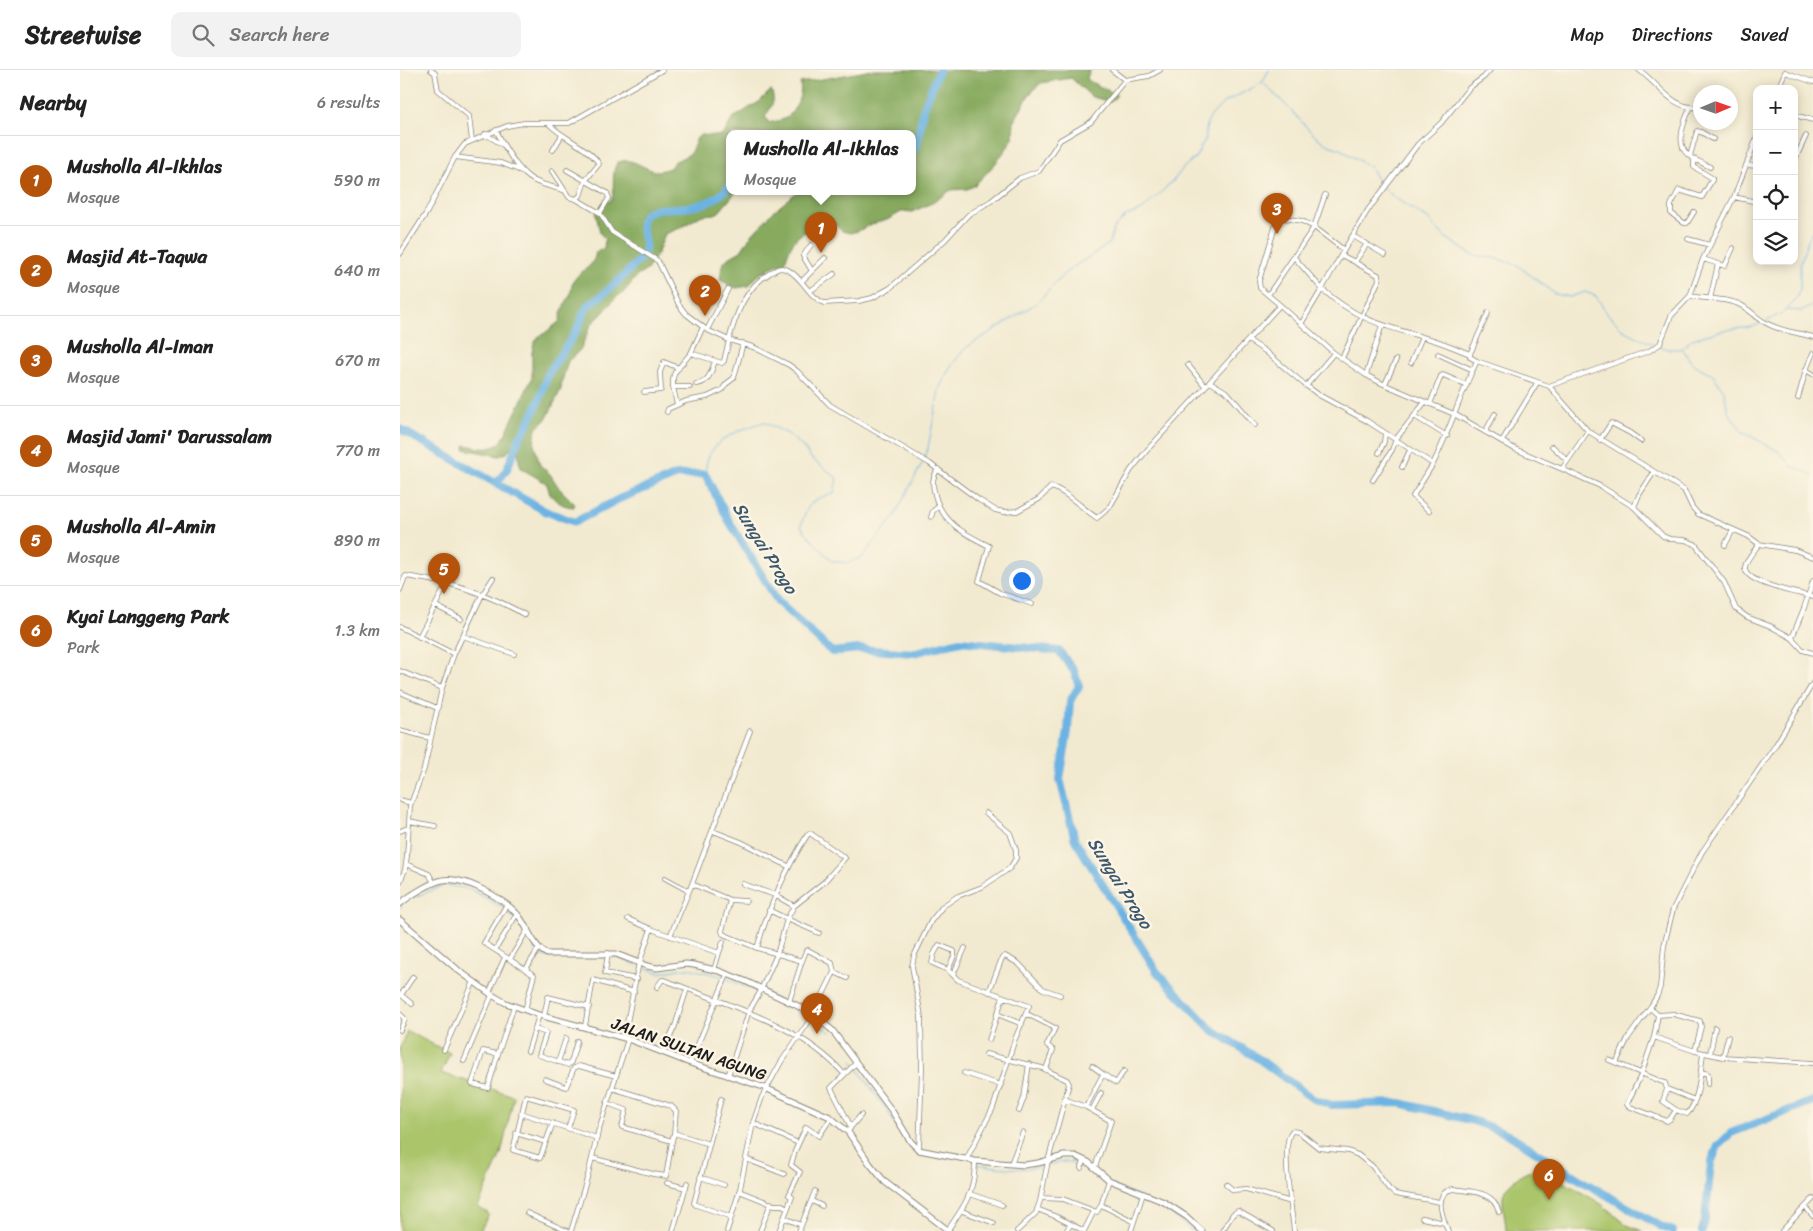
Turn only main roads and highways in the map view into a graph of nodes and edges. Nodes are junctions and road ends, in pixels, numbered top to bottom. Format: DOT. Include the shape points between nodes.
graph roads {
  1 [pos="400,904"];
  2 [pos="400,920"];
  3 [pos="948,1231"];
  4 [pos="1202,1231"];
  1 -- 4 [label="main road" via="434,883 447,880 467,884 507,904 539,948 550,955 608,953 656,968 686,964 714,970 789,1002 837,1035 919,1149 1011,1164 1033,1164 1070,1156 1095,1168 1109,1180 1164,1202"];
  2 -- 3 [label="main road, JALAN SULTAN AGUNG" via="490,994 514,1006 626,1038 766,1089 831,1118 849,1130 885,1182"];
}
